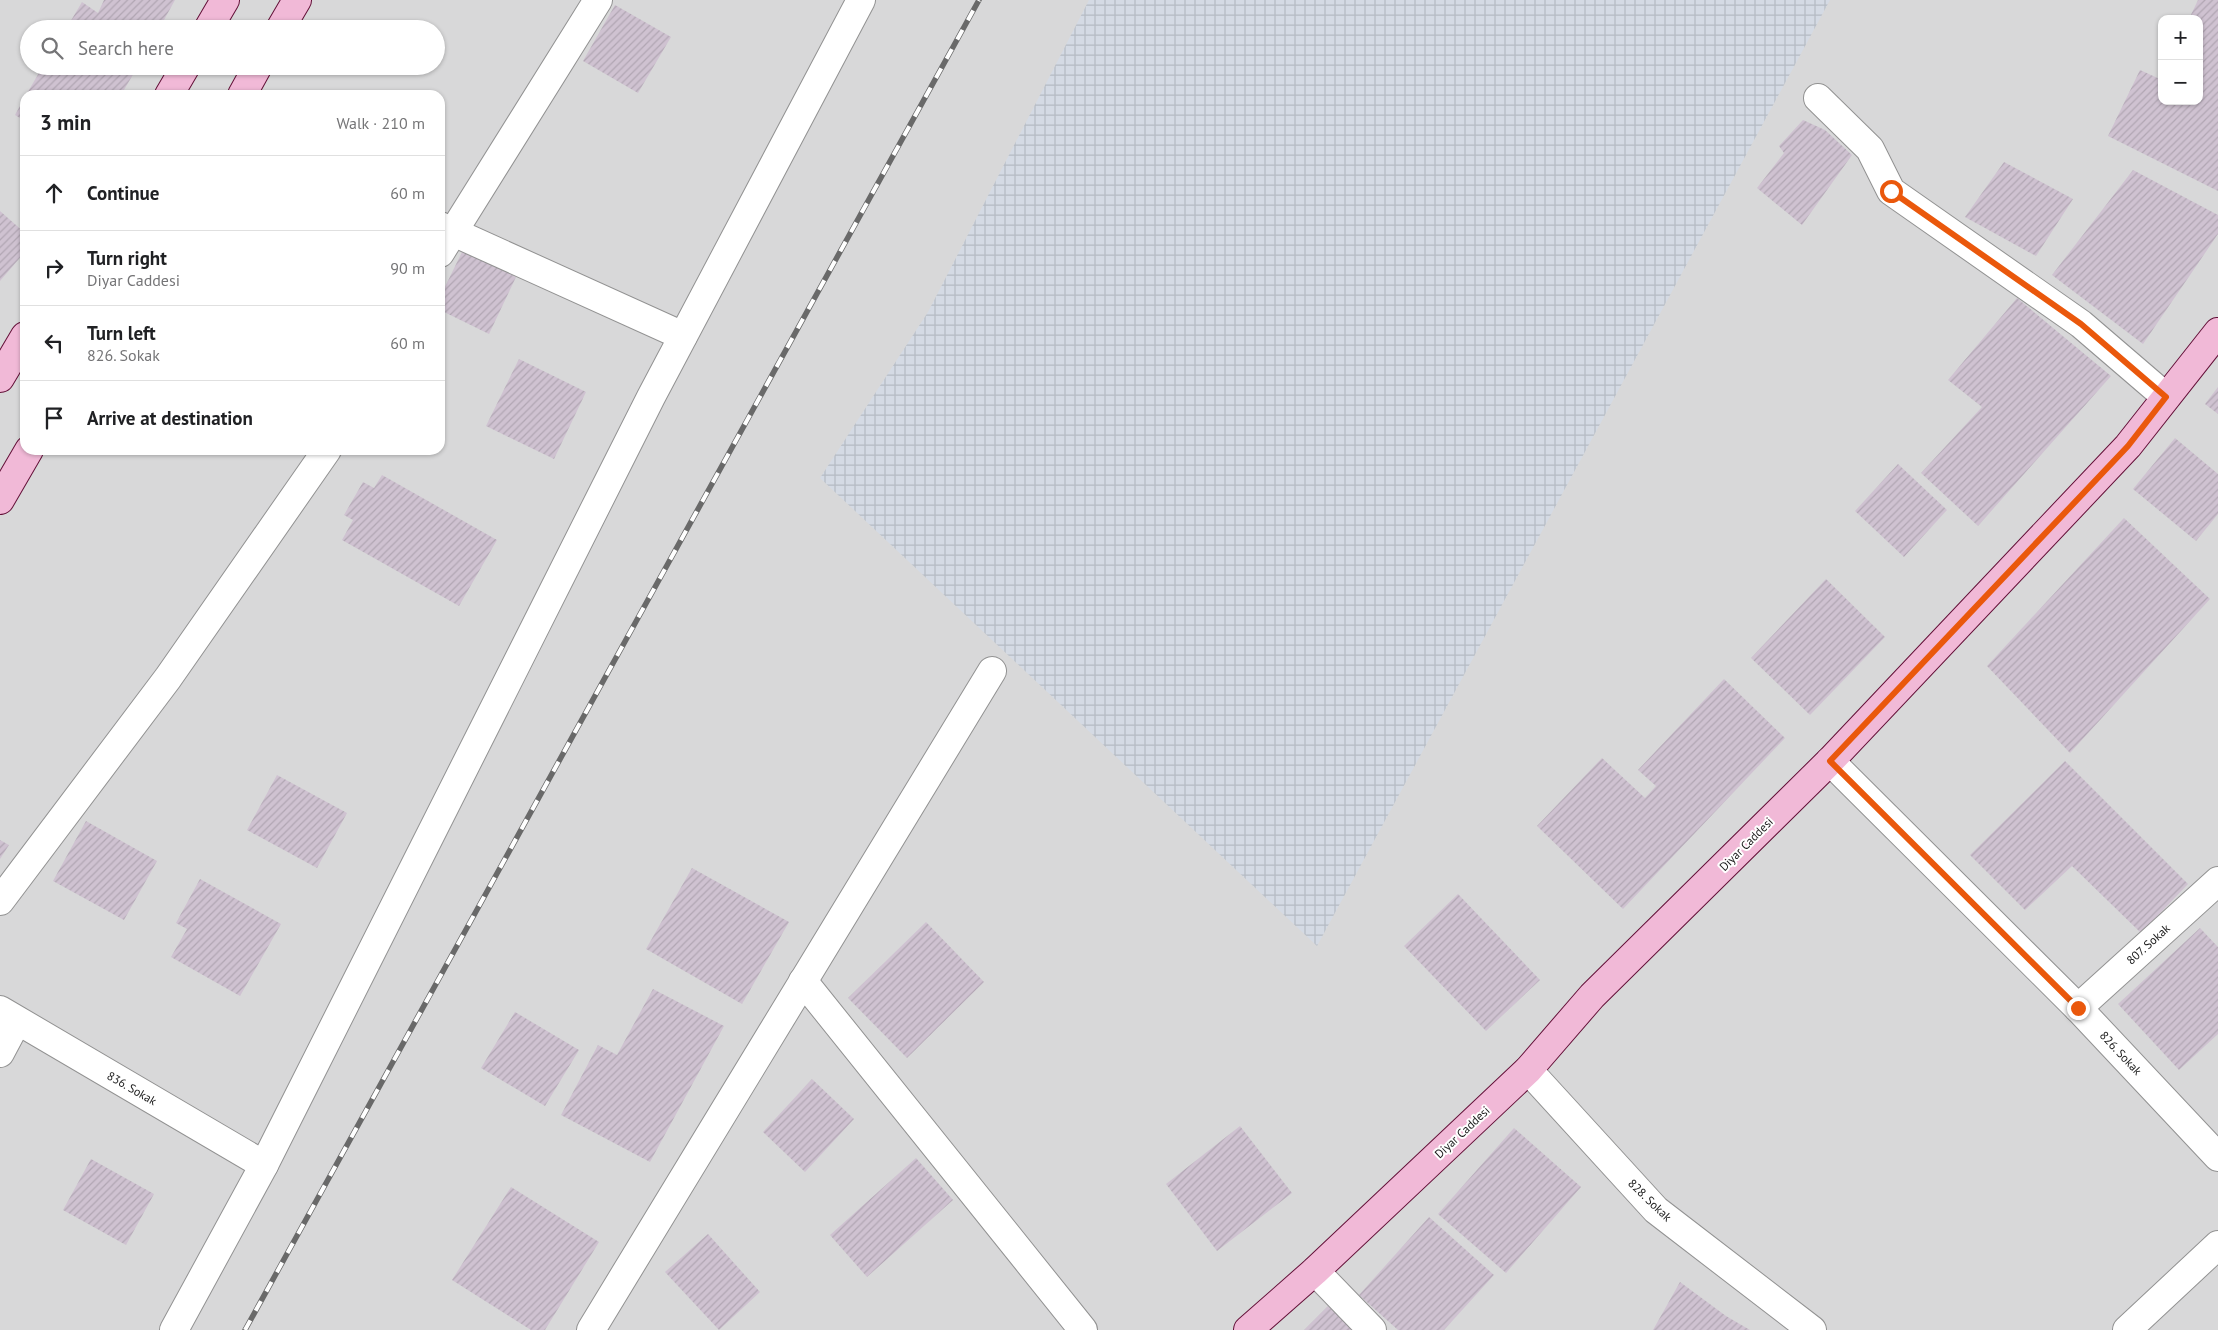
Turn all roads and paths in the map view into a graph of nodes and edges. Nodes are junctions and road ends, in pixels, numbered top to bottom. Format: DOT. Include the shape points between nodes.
graph roads {
  1 [pos="225,0"];
  2 [pos="297,0"];
  3 [pos="598,0"];
  4 [pos="861,0"];
  5 [pos="213,20"];
  6 [pos="285,20"];
  7 [pos="181,75"];
  8 [pos="253,75"];
  9 [pos="172,90"];
  10 [pos="245,90"];
  11 [pos="1818,98"];
  12 [pos="445,235"];
  13 [pos="445,237"];
  14 [pos="2218,332"];
  15 [pos="683,336"];
  16 [pos="20,344"];
  17 [pos="0,378"];
  18 [pos="2166,397"];
  19 [pos="26,455"];
  20 [pos="323,455"];
  21 [pos="0,500"];
  22 [pos="992,671"];
  23 [pos="1830,761"];
  24 [pos="2218,881"];
  25 [pos="0,901"];
  26 [pos="803,982"];
  27 [pos="2078,1008"];
  28 [pos="9,1015"];
  29 [pos="0,1053"];
  30 [pos="1528,1070"];
  31 [pos="2218,1157"];
  32 [pos="264,1165"];
  33 [pos="2218,1245"];
  34 [pos="1315,1272"];
  35 [pos="174,1330"];
  36 [pos="591,1330"];
  37 [pos="1082,1330"];
  38 [pos="1248,1330"];
  39 [pos="1372,1330"];
  40 [pos="1812,1330"];
  41 [pos="2126,1330"];
  1 -- 5 [label="street"];
  2 -- 6 [label="street"];
  3 -- 12 [label="street"];
  4 -- 15 [label="street"];
  7 -- 9 [label="street"];
  8 -- 10 [label="street"];
  11 -- 18 [label="street" via="1870,149 1891,191 2081,324"];
  13 -- 15 [label="street"];
  14 -- 18 [label="street, Diyar Caddesi"];
  15 -- 32 [label="street"];
  16 -- 17 [label="street"];
  18 -- 23 [label="street, Diyar Caddesi" via="2128,446"];
  19 -- 21 [label="street"];
  20 -- 25 [label="street" via="168,678"];
  22 -- 26 [label="street"];
  23 -- 27 [label="street, 826. Sokak"];
  23 -- 30 [label="street, Diyar Caddesi" via="1592,996"];
  24 -- 27 [label="street, 807. Sokak"];
  26 -- 36 [label="street"];
  26 -- 37 [label="street"];
  27 -- 31 [label="street, 826. Sokak"];
  28 -- 29 [label="street"];
  28 -- 32 [label="street, 836. Sokak"];
  30 -- 34 [label="street, Diyar Caddesi"];
  30 -- 40 [label="street, 828. Sokak" via="1656,1210"];
  32 -- 35 [label="street"];
  33 -- 41 [label="street"];
  34 -- 38 [label="street, Diyar Caddesi"];
  34 -- 39 [label="street"];
}
